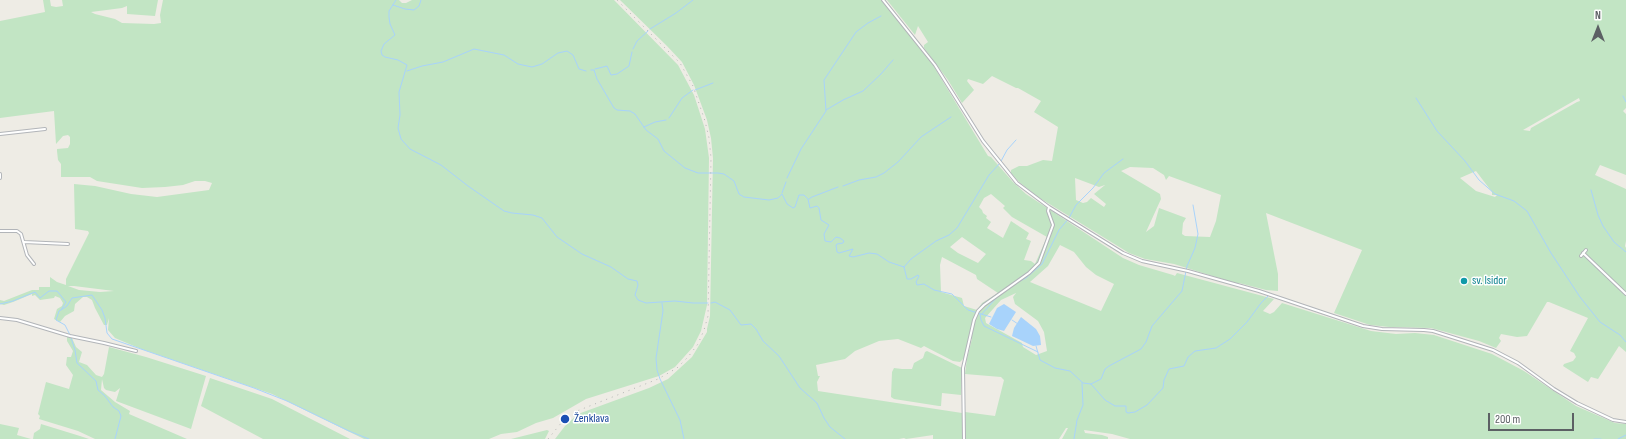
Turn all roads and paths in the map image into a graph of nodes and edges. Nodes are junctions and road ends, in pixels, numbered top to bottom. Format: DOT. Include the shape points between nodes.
graph roads {
  1 [pos="883,0"];
  2 [pos="45,129"];
  3 [pos="0,134"];
  4 [pos="0,174"];
  5 [pos="0,178"];
  6 [pos="1049,207"];
  7 [pos="0,231"];
  8 [pos="24,242"];
  9 [pos="68,244"];
  10 [pos="1586,250"];
  11 [pos="1583,253"];
  12 [pos="1580,256"];
  13 [pos="34,264"];
  14 [pos="1626,294"];
  15 [pos="0,318"];
  16 [pos="136,352"];
  17 [pos="1626,422"];
  18 [pos="964,439"];
  1 -- 6 [label="street" via="936,65 986,146 1017,183"];
  2 -- 3 [label="street"];
  4 -- 5 [label="street"];
  6 -- 17 [label="street" via="1120,251 1142,261 1259,291 1363,326 1433,331 1493,350 1518,363 1577,403 1607,418"];
  6 -- 18 [label="street" via="1053,226 1039,263 984,305 974,320 964,368"];
  7 -- 8 [label="street" via="16,231 21,234"];
  8 -- 9 [label="street"];
  8 -- 13 [label="street" via="27,255"];
  10 -- 11 [label="street"];
  11 -- 12 [label="street"];
  11 -- 14 [label="street"];
  15 -- 16 [label="street" via="17,320"];
}
